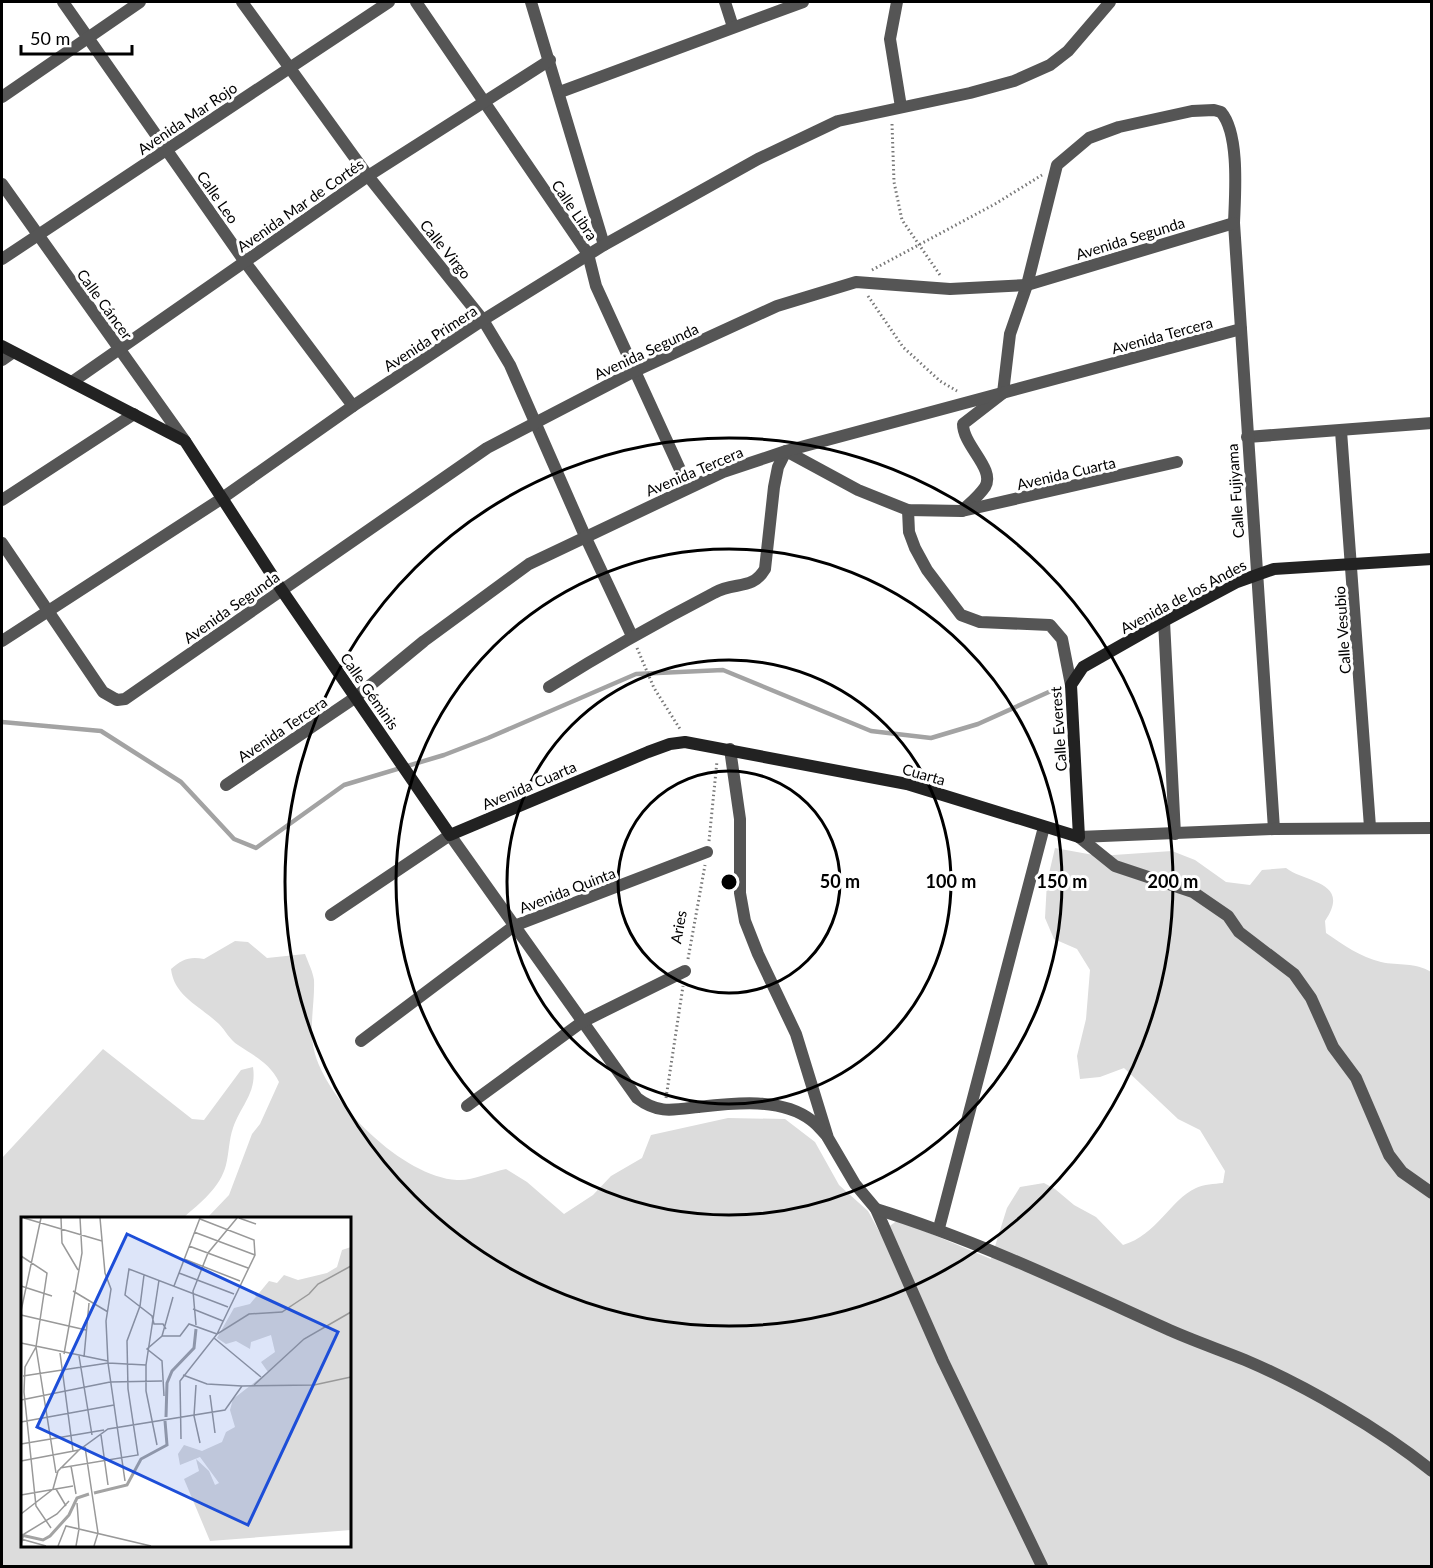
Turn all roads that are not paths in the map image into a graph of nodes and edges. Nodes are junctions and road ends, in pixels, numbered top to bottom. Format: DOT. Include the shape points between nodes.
graph roads {
  1 [pos="63,2"];
  2 [pos="140,2"];
  3 [pos="242,2"];
  4 [pos="389,2"];
  5 [pos="416,2"];
  6 [pos="531,2"];
  7 [pos="725,2"];
  8 [pos="803,2"];
  9 [pos="897,2"];
  10 [pos="1110,2"];
  11 [pos="733,27"];
  12 [pos="88,36"];
  13 [pos="550,60"];
  14 [pos="288,68"];
  15 [pos="560,92"];
  16 [pos="2,97"];
  17 [pos="483,101"];
  18 [pos="900,107"];
  19 [pos="166,150"];
  20 [pos="368,176"];
  21 [pos="2,184"];
  22 [pos="1234,223"];
  23 [pos="37,236"];
  24 [pos="604,245"];
  25 [pos="588,254"];
  26 [pos="2,259"];
  27 [pos="245,262"];
  28 [pos="1027,285"];
  29 [pos="483,320"];
  30 [pos="1241,330"];
  31 [pos="120,349"];
  32 [pos="5,353"];
  33 [pos="635,371"];
  34 [pos="72,382"];
  35 [pos="1003,393"];
  36 [pos="353,406"];
  37 [pos="134,414"];
  38 [pos="535,422"];
  39 [pos="1431,423"];
  40 [pos="1341,431"];
  41 [pos="1247,437"];
  42 [pos="185,441"];
  43 [pos="786,451"];
  44 [pos="1177,462"];
  45 [pos="688,487"];
  46 [pos="221,499"];
  47 [pos="2,500"];
  48 [pos="908,510"];
  49 [pos="962,511"];
  50 [pos="585,536"];
  51 [pos="2,543"];
  52 [pos="1431,559"];
  53 [pos="1353,564"];
  54 [pos="1255,574"];
  55 [pos="280,590"];
  56 [pos="48,610"];
  57 [pos="1164,621"];
  58 [pos="632,636"];
  59 [pos="2,641"];
  60 [pos="1071,685"];
  61 [pos="549,687"];
  62 [pos="356,697"];
  63 [pos="724,749"];
  64 [pos="758,754"];
  65 [pos="226,785"];
  66 [pos="1044,827"];
  67 [pos="1370,827"];
  68 [pos="1431,828"];
  69 [pos="1274,829"];
  70 [pos="1175,834"];
  71 [pos="450,835"];
  72 [pos="1079,837"];
  73 [pos="707,852"];
  74 [pos="331,915"];
  75 [pos="514,926"];
  76 [pos="686,971"];
  77 [pos="582,1022"];
  78 [pos="361,1041"];
  79 [pos="467,1106"];
  80 [pos="828,1138"];
  81 [pos="1431,1193"];
  82 [pos="876,1209"];
  83 [pos="939,1228"];
  84 [pos="1431,1471"];
  85 [pos="1042,1566"];
  1 -- 12 [label="street, Calle Leo"];
  2 -- 12 [label="street"];
  3 -- 14 [label="street, Calle Virgo"];
  4 -- 14 [label="street, Avenida Mar Rojo"];
  5 -- 17 [label="street, Calle Libra"];
  6 -- 13 [label="street"];
  7 -- 11 [label="street"];
  8 -- 11 [label="street"];
  9 -- 18 [label="street" via="890,39"];
  10 -- 18 [label="street, Avenida Primera" via="1068,51 1050,65 1014,81"];
  11 -- 15 [label="street"];
  12 -- 16 [label="street"];
  12 -- 19 [label="street, Calle Leo"];
  13 -- 15 [label="street"];
  13 -- 17 [label="street, Avenida Mar de Cortés"];
  14 -- 19 [label="street, Avenida Mar Rojo"];
  14 -- 20 [label="street, Calle Virgo"];
  15 -- 24 [label="street"];
  17 -- 20 [label="street, Avenida Mar de Cortés"];
  17 -- 25 [label="street, Calle Libra"];
  18 -- 24 [label="street, Avenida Primera" via="838,121 758,159"];
  19 -- 23 [label="street, Avenida Mar Rojo"];
  19 -- 27 [label="street, Calle Leo"];
  20 -- 27 [label="street, Avenida Mar de Cortés"];
  20 -- 29 [label="street, Calle Virgo"];
  21 -- 23 [label="street, Calle Cáncer"];
  22 -- 28 [label="street, Avenida Segunda"];
  22 -- 28 [label="street" via="1236,185 1230,128 1224,116 1217,111 1173,114 1119,127 1089,138 1057,165"];
  22 -- 30 [label="street, Calle Fujiyama"];
  23 -- 26 [label="street, Avenida Mar Rojo"];
  23 -- 31 [label="street, Calle Cáncer"];
  24 -- 25 [label="street, Avenida Primera"];
  25 -- 29 [label="street, Avenida Primera"];
  25 -- 33 [label="street, Calle Libra" via="596,286"];
  27 -- 31 [label="street, Avenida Mar de Cortés"];
  27 -- 36 [label="street, Calle Leo"];
  28 -- 33 [label="street, Avenida Segunda" via="950,289 856,282 777,306"];
  28 -- 35 [label="street" via="1010,334"];
  29 -- 36 [label="street, Avenida Primera"];
  29 -- 38 [label="street, Calle Virgo" via="510,365"];
  30 -- 35 [label="street, Avenida Tercera"];
  30 -- 41 [label="street, Calle Fujiyama"];
  31 -- 34 [label="street, Avenida Mar de Cortés"];
  31 -- 42 [label="street, Calle Cáncer"];
  32 -- 34 [label="street"];
  33 -- 38 [label="street, Avenida Segunda"];
  33 -- 45 [label="street, Calle Libra"];
  34 -- 37 [label="street"];
  35 -- 43 [label="street, Avenida Tercera"];
  35 -- 49 [label="street" via="963,424 963,435 982,461 987,476 986,486"];
  36 -- 46 [label="street, Avenida Primera"];
  37 -- 42 [label="street"];
  37 -- 47 [label="street"];
  38 -- 50 [label="street, Calle Virgo"];
  38 -- 55 [label="street, Avenida Segunda" via="487,448"];
  39 -- 40 [label="street"];
  40 -- 41 [label="street"];
  40 -- 53 [label="street, Calle Vesubio"];
  41 -- 54 [label="street, Calle Fujiyama"];
  42 -- 46 [label="street, Calle Géminis"];
  43 -- 45 [label="street, Avenida Tercera"];
  43 -- 48 [label="street" via="858,490"];
  43 -- 58 [label="street" via="778,467 765,570 759,580 728,585"];
  44 -- 49 [label="street, Avenida Cuarta"];
  45 -- 50 [label="street, Avenida Tercera"];
  46 -- 55 [label="street, Calle Géminis"];
  46 -- 56 [label="street, Avenida Primera"];
  48 -- 49 [label="street, Avenida Cuarta"];
  48 -- 60 [label="street, Calle Everest" via="915,548 961,615 980,622 1050,625 1062,639"];
  50 -- 58 [label="street, Calle Virgo"];
  50 -- 62 [label="street, Avenida Tercera" via="529,564"];
  51 -- 56 [label="street"];
  52 -- 53 [label="street, Avenida de los Andes"];
  53 -- 54 [label="street, Avenida de los Andes" via="1274,569"];
  53 -- 67 [label="street, Calle Vesubio"];
  54 -- 57 [label="street, Avenida de los Andes"];
  54 -- 69 [label="street, Calle Fujiyama"];
  55 -- 56 [label="street, Avenida Segunda" via="140,690 117,700 103,692"];
  55 -- 62 [label="street, Calle Géminis"];
  56 -- 59 [label="street, Avenida Primera"];
  57 -- 60 [label="street, Avenida de los Andes" via="1083,667"];
  57 -- 70 [label="street"];
  58 -- 61 [label="street"];
  60 -- 72 [label="street, Calle Everest"];
  62 -- 65 [label="street, Avenida Tercera"];
  62 -- 71 [label="street, Calle Géminis"];
  63 -- 64 [label="street, Avenida Cuarta"];
  63 -- 71 [label="street, Avenida Cuarta" via="685,742 648,752"];
  63 -- 80 [label="street" via="740,819 740,893 745,921 796,1034"];
  64 -- 66 [label="street, Cuarta" via="907,784"];
  66 -- 72 [label="street, Cuarta"];
  66 -- 83 [label="street"];
  67 -- 68 [label="street"];
  67 -- 69 [label="street"];
  69 -- 70 [label="street"];
  70 -- 72 [label="street"];
  71 -- 74 [label="street, Avenida Cuarta"];
  71 -- 75 [label="street, Calle Géminis"];
  72 -- 81 [label="street" via="1115,866 1192,892 1228,916 1239,933 1294,974 1311,998 1333,1047 1356,1078 1389,1155 1402,1172"];
  73 -- 75 [label="street, Avenida Quinta"];
  75 -- 77 [label="street, Calle Géminis"];
  75 -- 78 [label="street, Avenida Quinta"];
  76 -- 77 [label="street"];
  77 -- 79 [label="street"];
  77 -- 80 [label="street, Calle Géminis" via="637,1098 648,1107 664,1112 737,1104 767,1105 794,1110 811,1120"];
  80 -- 82 [label="street" via="855,1184"];
  82 -- 83 [label="street"];
  82 -- 85 [label="street" via="943,1361"];
  83 -- 84 [label="street" via="1295,1384 1384,1437"];
}
